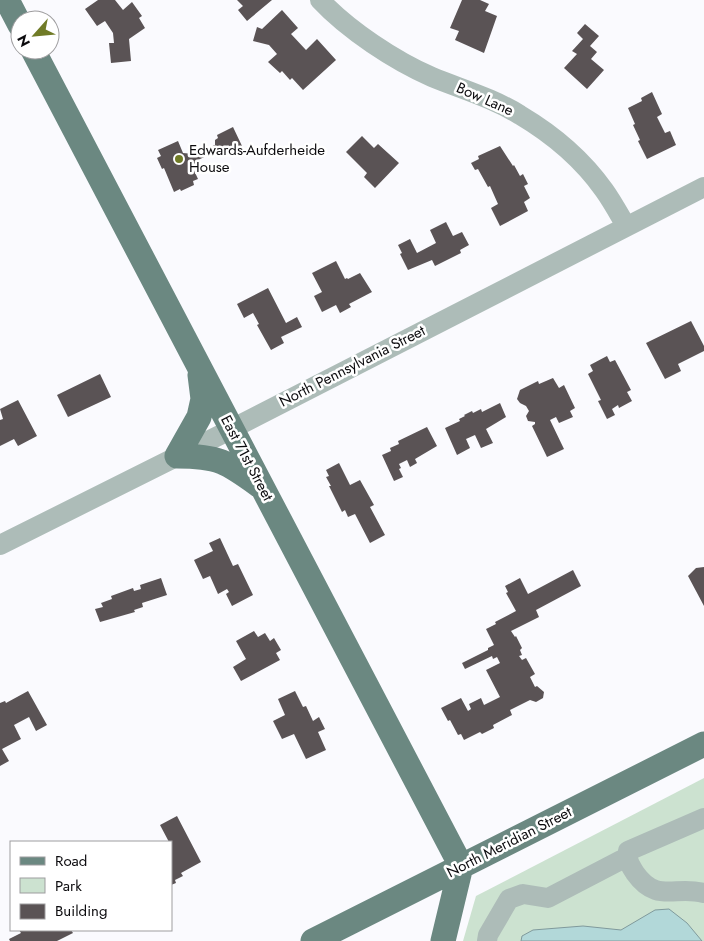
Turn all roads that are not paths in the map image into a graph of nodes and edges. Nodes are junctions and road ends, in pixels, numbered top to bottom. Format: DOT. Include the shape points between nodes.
graph roads {
  1 [pos="320,0"];
  2 [pos="38,60"];
  3 [pos="704,187"];
  4 [pos="626,226"];
  5 [pos="198,366"];
  6 [pos="232,428"];
  7 [pos="178,456"];
  8 [pos="264,489"];
  9 [pos="0,545"];
  10 [pos="704,744"];
  11 [pos="704,818"];
  12 [pos="627,861"];
  13 [pos="461,866"];
  14 [pos="704,894"];
  15 [pos="313,941"];
  16 [pos="443,941"];
  17 [pos="487,941"];
  1 -- 4 [label="street, Bow Lane" via="362,36 405,64 498,104 546,132 587,168 606,191"];
  2 -- 5 [label="main road, East 71st Street"];
  3 -- 4 [label="street, North Pennsylvania Street"];
  4 -- 6 [label="street, North Pennsylvania Street"];
  5 -- 6 [label="main road, East 71st Street"];
  5 -- 7 [label="main road" via="204,399 199,417"];
  6 -- 7 [label="street, North Pennsylvania Street"];
  6 -- 8 [label="main road, East 71st Street"];
  7 -- 8 [label="main road" via="202,456 226,462"];
  7 -- 9 [label="street, North Pennsylvania Street"];
  8 -- 13 [label="main road, East 71st Street"];
  10 -- 13 [label="main road, North Meridian Street"];
  11 -- 12 [label="street" via="628,851"];
  12 -- 14 [label="street" via="643,884 661,892 696,891"];
  12 -- 17 [label="street" via="621,860 548,898 523,894 509,899"];
  13 -- 15 [label="main road, North Meridian Street"];
  13 -- 16 [label="main road"];
}
